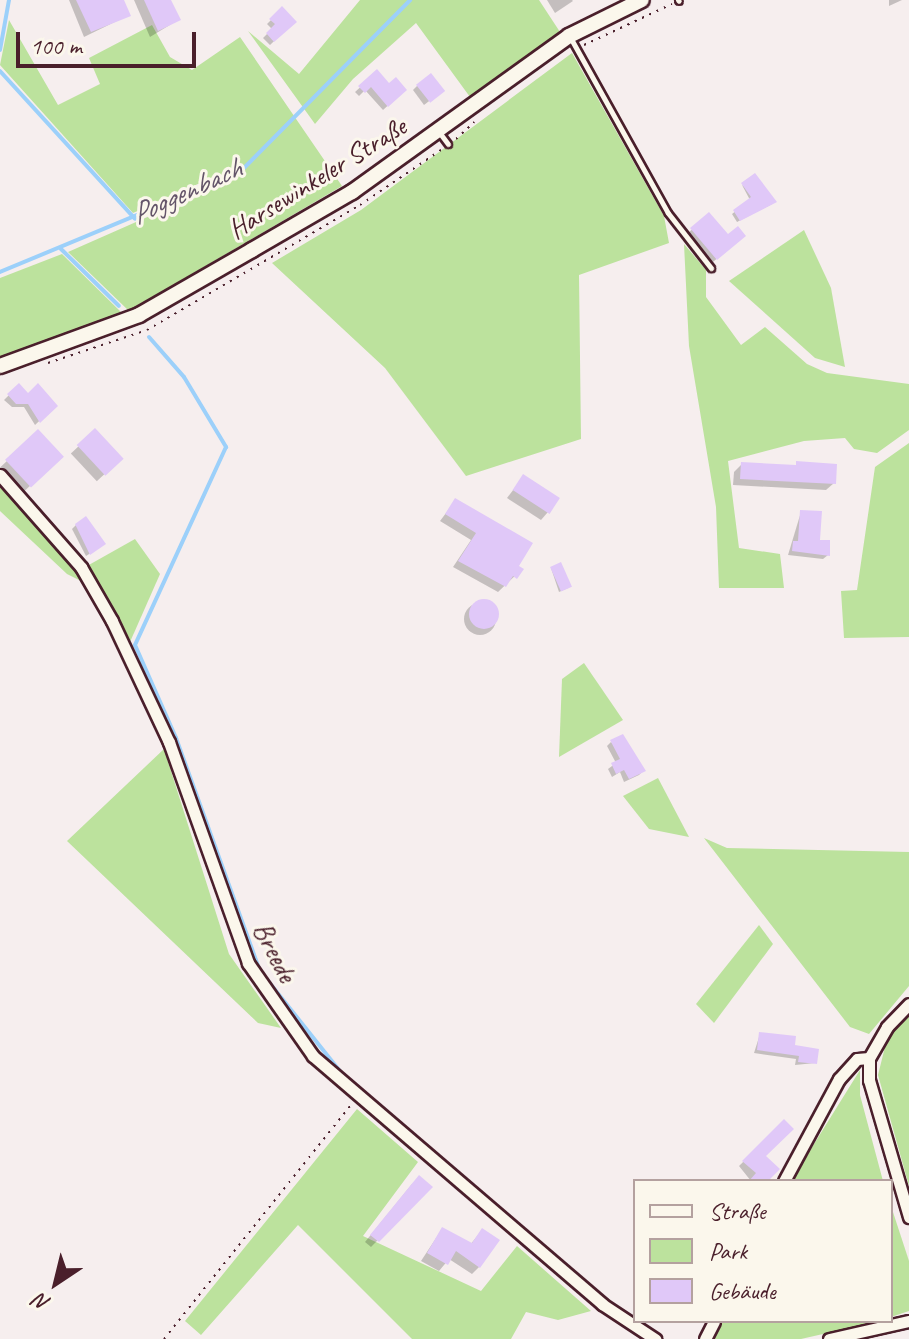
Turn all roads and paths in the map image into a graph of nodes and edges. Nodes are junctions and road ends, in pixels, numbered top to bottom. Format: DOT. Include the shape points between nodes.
graph roads {
  1 [pos="642,0"];
  2 [pos="569,36"];
  3 [pos="711,268"];
  4 [pos="0,366"];
  5 [pos="0,475"];
  6 [pos="909,1004"];
  7 [pos="869,1058"];
  8 [pos="357,1097"];
  9 [pos="785,1179"];
  10 [pos="909,1217"];
  11 [pos="909,1321"];
  12 [pos="164,1339"];
  13 [pos="655,1339"];
  14 [pos="829,1339"];
  1 -- 2 [label="street, Harsewinkeler Straße"];
  2 -- 3 [label="lane" via="668,213"];
  2 -- 4 [label="street, Harsewinkeler Straße" via="444,138 356,198 139,315"];
  5 -- 8 [label="street, Breede" via="81,567 124,643 169,742 248,963 313,1056"];
  6 -- 7 [label="street"];
  7 -- 9 [label="street" via="857,1059 839,1079"];
  7 -- 10 [label="street" via="878,1124"];
  8 -- 12 [label="path"];
  8 -- 13 [label="street, Breede" via="602,1304"];
  11 -- 14 [label="street"];
}
